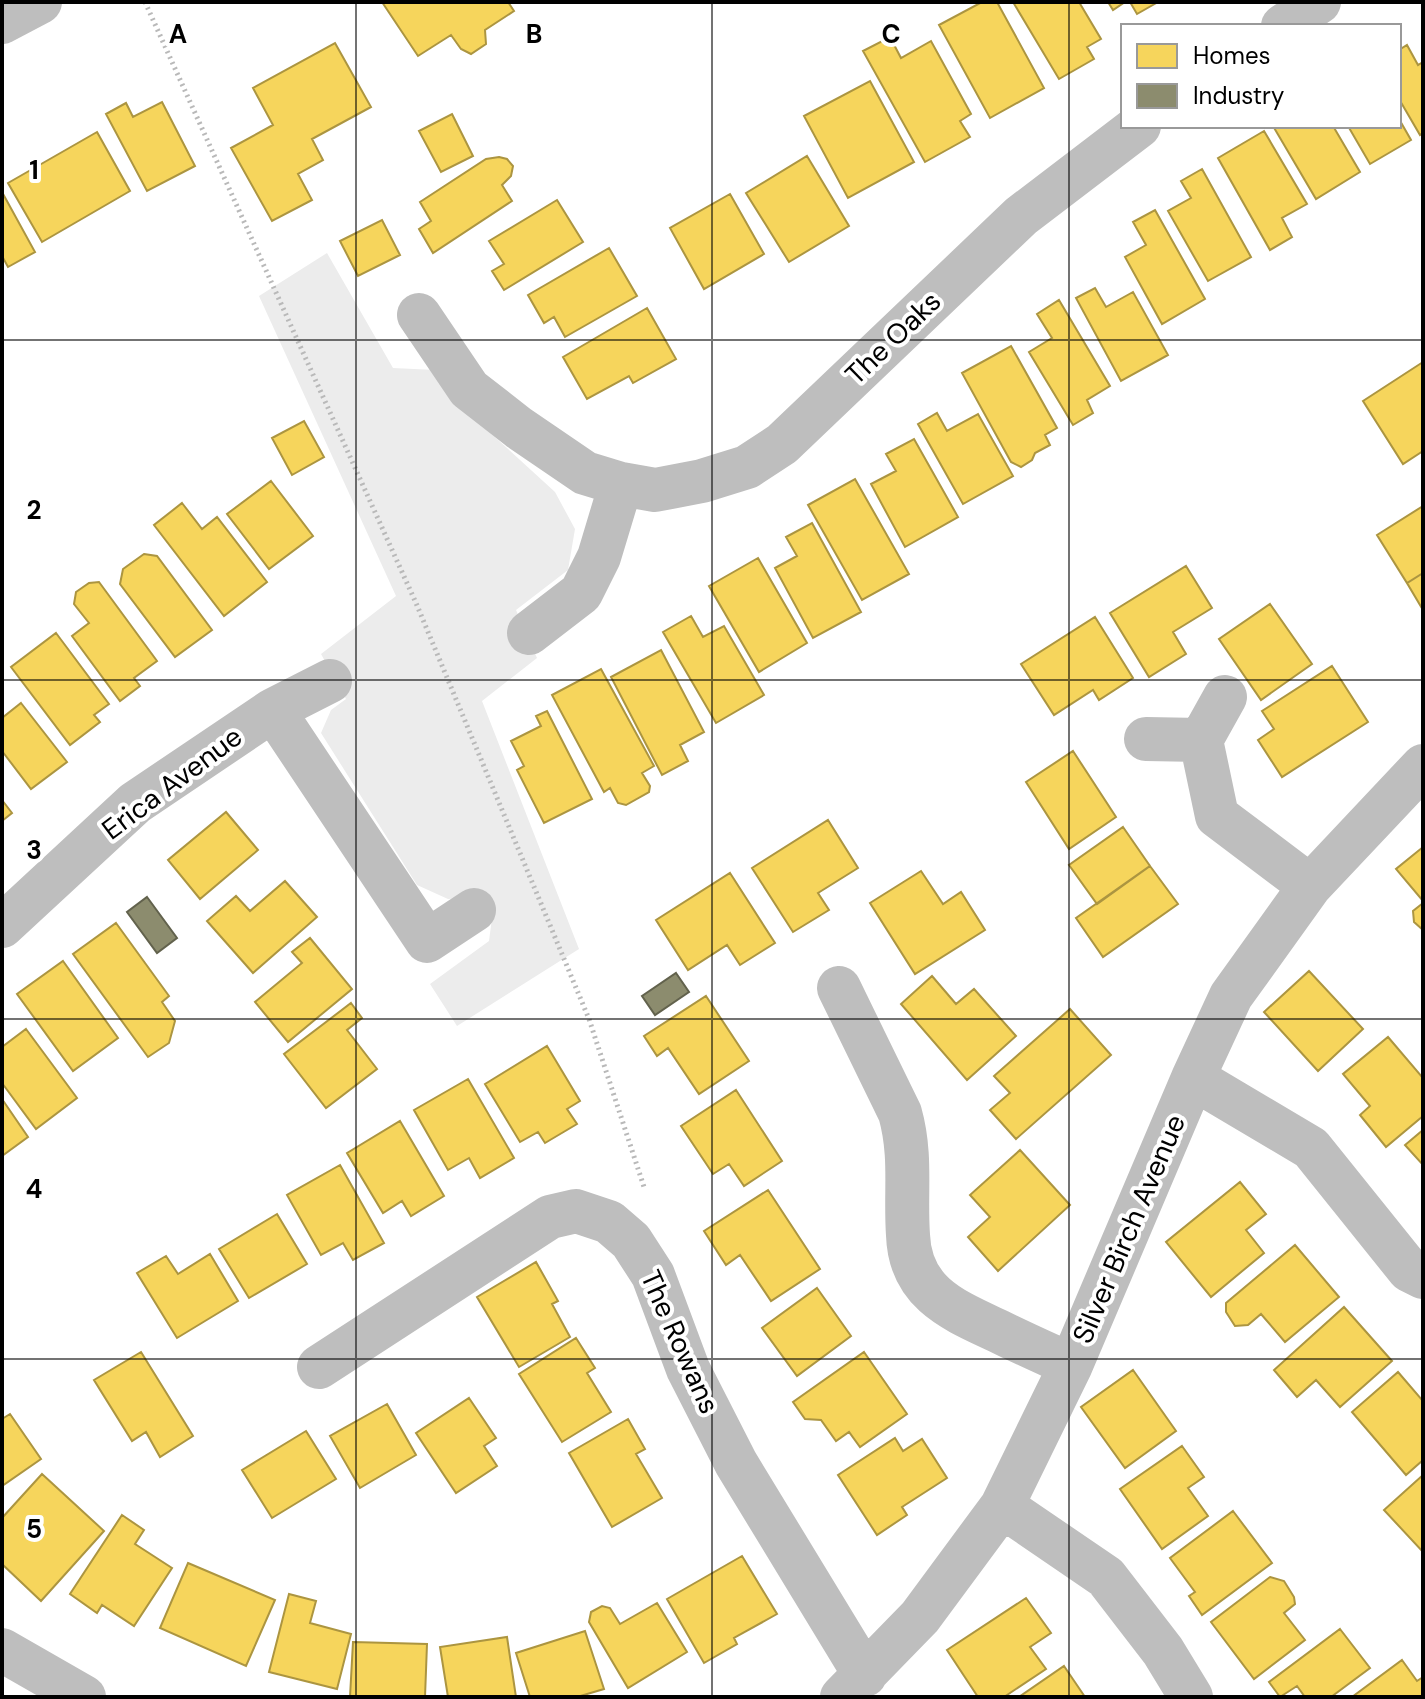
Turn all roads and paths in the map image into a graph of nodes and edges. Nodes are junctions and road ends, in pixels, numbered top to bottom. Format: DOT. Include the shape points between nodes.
graph roads {
  1 [pos="40,2"];
  2 [pos="145,2"];
  3 [pos="1319,2"];
  4 [pos="2,22"];
  5 [pos="1286,24"];
  6 [pos="1136,128"];
  7 [pos="419,315"];
  8 [pos="621,484"];
  9 [pos="529,633"];
  10 [pos="330,681"];
  11 [pos="1225,697"];
  12 [pos="273,710"];
  13 [pos="1146,739"];
  14 [pos="1201,740"];
  15 [pos="1423,766"];
  16 [pos="1310,886"];
  17 [pos="474,910"];
  18 [pos="2,926"];
  19 [pos="839,988"];
  20 [pos="1193,1078"];
  21 [pos="645,1190"];
  22 [pos="1423,1277"];
  23 [pos="1071,1365"];
  24 [pos="319,1367"];
  25 [pos="1002,1506"];
  26 [pos="2,1650"];
  27 [pos="854,1686"];
  28 [pos="66,1693"];
  29 [pos="1191,1697"];
  1 -- 4 [label="street"];
  2 -- 21 [label="path" via="422,617 589,1019"];
  3 -- 5 [label="street"];
  6 -- 8 [label="street, The Oaks" via="1021,216 782,444 747,467 702,481 655,490"];
  7 -- 8 [label="street, The Oaks" via="469,389 585,473"];
  8 -- 9 [label="street" via="599,557 581,593"];
  10 -- 12 [label="street, Erica Avenue"];
  11 -- 14 [label="street"];
  12 -- 17 [label="street, Erica Avenue" via="427,941"];
  12 -- 18 [label="street, Erica Avenue" via="135,803"];
  13 -- 14 [label="street"];
  14 -- 16 [label="street" via="1217,816"];
  15 -- 16 [label="street, Silver Birch Avenue"];
  16 -- 20 [label="street, Silver Birch Avenue" via="1231,996"];
  19 -- 23 [label="street" via="906,1135 908,1238 914,1267 949,1308"];
  20 -- 22 [label="street" via="1311,1148 1409,1270"];
  20 -- 23 [label="street, Silver Birch Avenue"];
  23 -- 25 [label="street, Silver Birch Avenue"];
  24 -- 27 [label="street, The Rowans" via="550,1217 576,1211 609,1222 631,1241 653,1275 688,1369"];
  25 -- 27 [label="street, Silver Birch Avenue" via="920,1617"];
  25 -- 29 [label="street" via="1106,1577"];
  26 -- 28 [label="street"];
}
